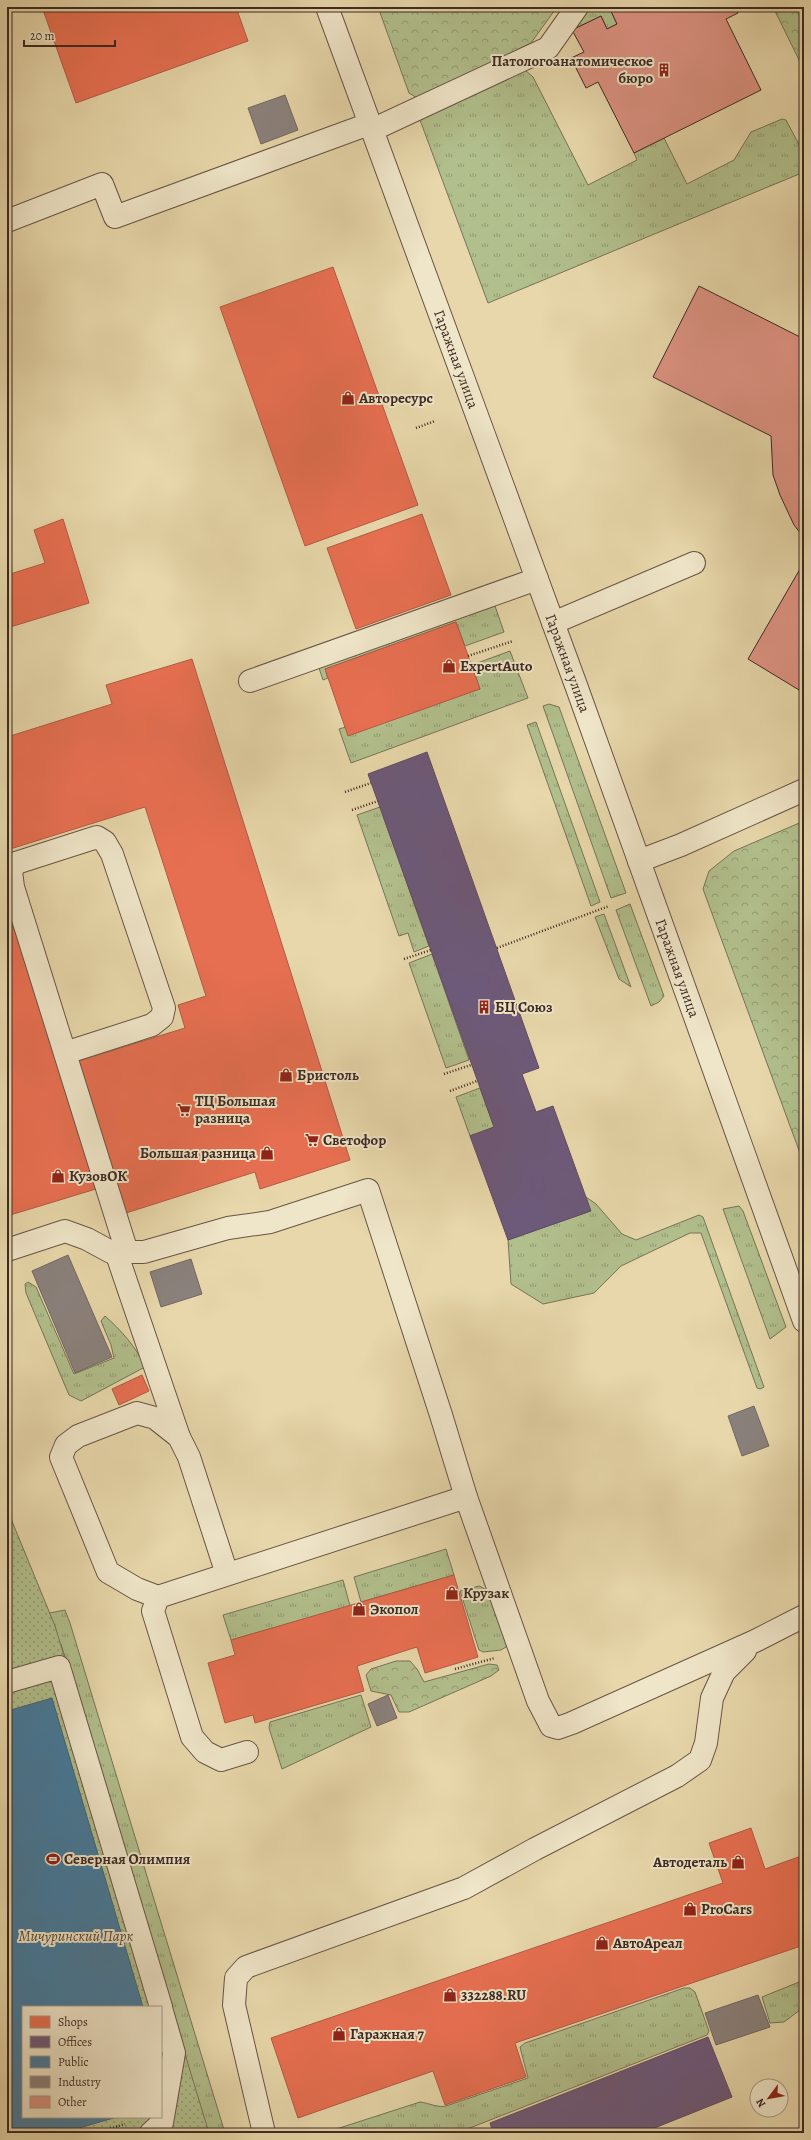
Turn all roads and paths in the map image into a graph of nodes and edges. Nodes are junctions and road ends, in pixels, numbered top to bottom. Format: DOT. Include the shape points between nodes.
graph roads {
  1 [pos="327,7"];
  2 [pos="577,7"];
  3 [pos="370,127"];
  4 [pos="7,221"];
  5 [pos="435,421"];
  6 [pos="416,428"];
  7 [pos="694,563"];
  8 [pos="537,579"];
  9 [pos="553,623"];
  10 [pos="513,640"];
  11 [pos="468,656"];
  12 [pos="250,681"];
  13 [pos="371,783"];
  14 [pos="804,790"];
  15 [pos="346,792"];
  16 [pos="378,801"];
  17 [pos="352,810"];
  18 [pos="639,861"];
  19 [pos="609,906"];
  20 [pos="497,948"];
  21 [pos="431,950"];
  22 [pos="404,959"];
  23 [pos="65,1053"];
  24 [pos="471,1065"];
  25 [pos="444,1074"];
  26 [pos="477,1082"];
  27 [pos="450,1091"];
  28 [pos="7,1250"];
  29 [pos="121,1252"];
  30 [pos="804,1321"];
  31 [pos="179,1437"];
  32 [pos="466,1497"];
  33 [pos="227,1574"];
  34 [pos="158,1597"];
  35 [pos="804,1616"];
  36 [pos="755,1641"];
  37 [pos="519,1650"];
  38 [pos="455,1669"];
  39 [pos="7,1682"];
  40 [pos="248,1752"];
  41 [pos="160,2006"];
  42 [pos="162,2011"];
  43 [pos="130,2123"];
  44 [pos="96,2133"];
  45 [pos="151,2133"];
  46 [pos="264,2133"];
  1 -- 3 [label="street, Гаражная улица"];
  2 -- 3 [label="street" via="548,48"];
  3 -- 4 [label="street" via="115,217 102,184"];
  3 -- 8 [label="street, Гаражная улица"];
  5 -- 6 [label="path"];
  7 -- 9 [label="street"];
  8 -- 9 [label="street, Гаражная улица"];
  8 -- 12 [label="street"];
  9 -- 18 [label="street, Гаражная улица"];
  10 -- 11 [label="path"];
  13 -- 15 [label="path"];
  14 -- 18 [label="street"];
  16 -- 17 [label="path"];
  18 -- 30 [label="street, Гаражная улица"];
  19 -- 20 [label="path"];
  21 -- 22 [label="path"];
  23 -- 23 [label="street" via="13,887 11,872 16,862 97,837 105,842 112,854 164,1008 162,1017 152,1025"];
  23 -- 29 [label="street"];
  24 -- 25 [label="path"];
  26 -- 27 [label="path"];
  28 -- 29 [label="street" via="66,1231 87,1238 111,1252"];
  29 -- 31 [label="street"];
  29 -- 32 [label="street" via="144,1252 228,1228 270,1222 368,1190"];
  31 -- 33 [label="street" via="189,1457"];
  31 -- 34 [label="street" via="155,1418 137,1413 78,1436 66,1445 61,1457 108,1572 137,1589"];
  32 -- 33 [label="street"];
  32 -- 37 [label="street"];
  33 -- 34 [label="street"];
  34 -- 40 [label="street" via="153,1611 192,1737 205,1752 221,1760"];
  35 -- 36 [label="street"];
  36 -- 37 [label="street" via="558,1728 551,1726 546,1718"];
  36 -- 46 [label="street" via="724,1672 712,1698 706,1743 700,1760 677,1776 464,1888 246,1967 236,1978 234,2004"];
  37 -- 38 [label="path"];
  39 -- 41 [label="street" via="59,1667"];
  42 -- 45 [label="street" via="174,2053 162,2124"];
  43 -- 44 [label="path"];
}
